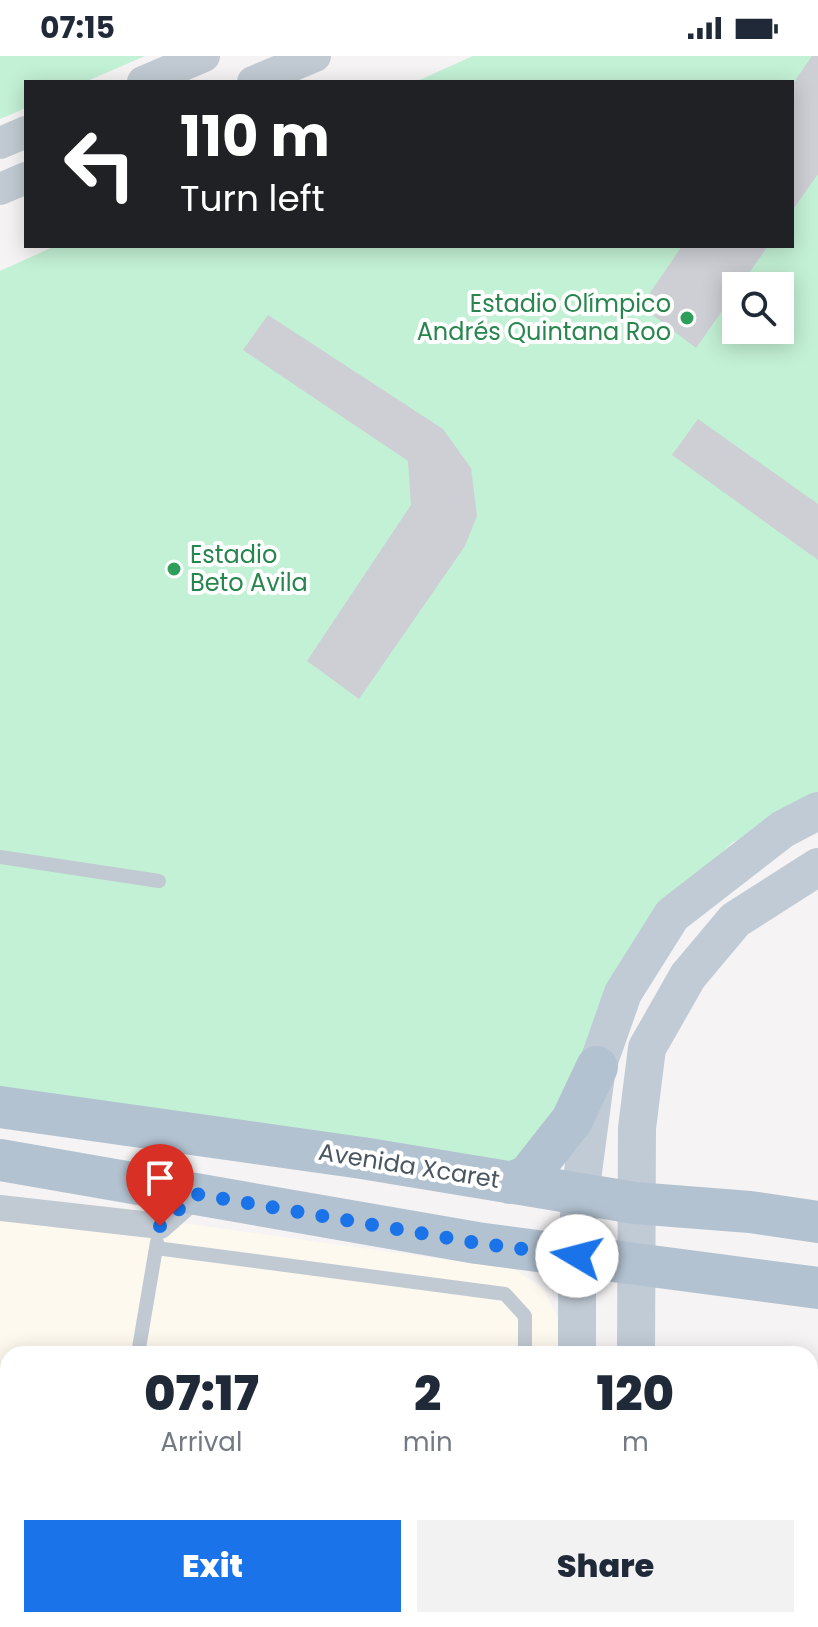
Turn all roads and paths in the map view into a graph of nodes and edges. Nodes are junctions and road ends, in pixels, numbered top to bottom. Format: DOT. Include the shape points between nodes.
graph roads {
  1 [pos="204,56"];
  2 [pos="315,56"];
  3 [pos="148,80"];
  4 [pos="258,80"];
  5 [pos="24,133"];
  6 [pos="0,143"];
  7 [pos="24,179"];
  8 [pos="0,189"];
  9 [pos="818,811"];
  10 [pos="0,857"];
  11 [pos="818,867"];
  12 [pos="159,881"];
  13 [pos="623,993"];
  14 [pos="668,1012"];
  15 [pos="597,1067"];
  16 [pos="0,1107"];
  17 [pos="0,1160"];
  18 [pos="510,1183"];
  19 [pos="196,1194"];
  20 [pos="580,1194"];
  21 [pos="635,1203"];
  22 [pos="0,1208"];
  23 [pos="818,1222"];
  24 [pos="158,1237"];
  25 [pos="577,1256"];
  26 [pos="635,1265"];
  27 [pos="818,1288"];
  28 [pos="139,1346"];
  29 [pos="525,1346"];
  30 [pos="577,1346"];
  31 [pos="636,1346"];
  1 -- 3 [label="street"];
  2 -- 4 [label="street"];
  5 -- 6 [label="street"];
  7 -- 8 [label="street"];
  9 -- 13 [label="main road" via="783,829 672,915"];
  10 -- 12 [label="lane"];
  11 -- 14 [label="main road" via="735,920 688,976"];
  13 -- 14 [label="main road"];
  13 -- 15 [label="main road"];
  14 -- 21 [label="main road" via="647,1048"];
  15 -- 18 [label="main road" via="572,1120 528,1176"];
  15 -- 20 [label="main road"];
  16 -- 18 [label="main road, Avenida Xcaret"];
  17 -- 19 [label="main road"];
  18 -- 20 [label="main road, Avenida Xcaret"];
  19 -- 24 [label="street"];
  19 -- 25 [label="main road"];
  20 -- 21 [label="main road, Avenida Xcaret"];
  20 -- 25 [label="main road"];
  21 -- 23 [label="main road, Avenida Xcaret"];
  21 -- 26 [label="main road"];
  22 -- 24 [label="street"];
  24 -- 28 [label="lane"];
  24 -- 29 [label="lane" via="505,1294 525,1316"];
  25 -- 26 [label="main road"];
  25 -- 30 [label="main road"];
  26 -- 27 [label="main road"];
  26 -- 31 [label="main road"];
}
